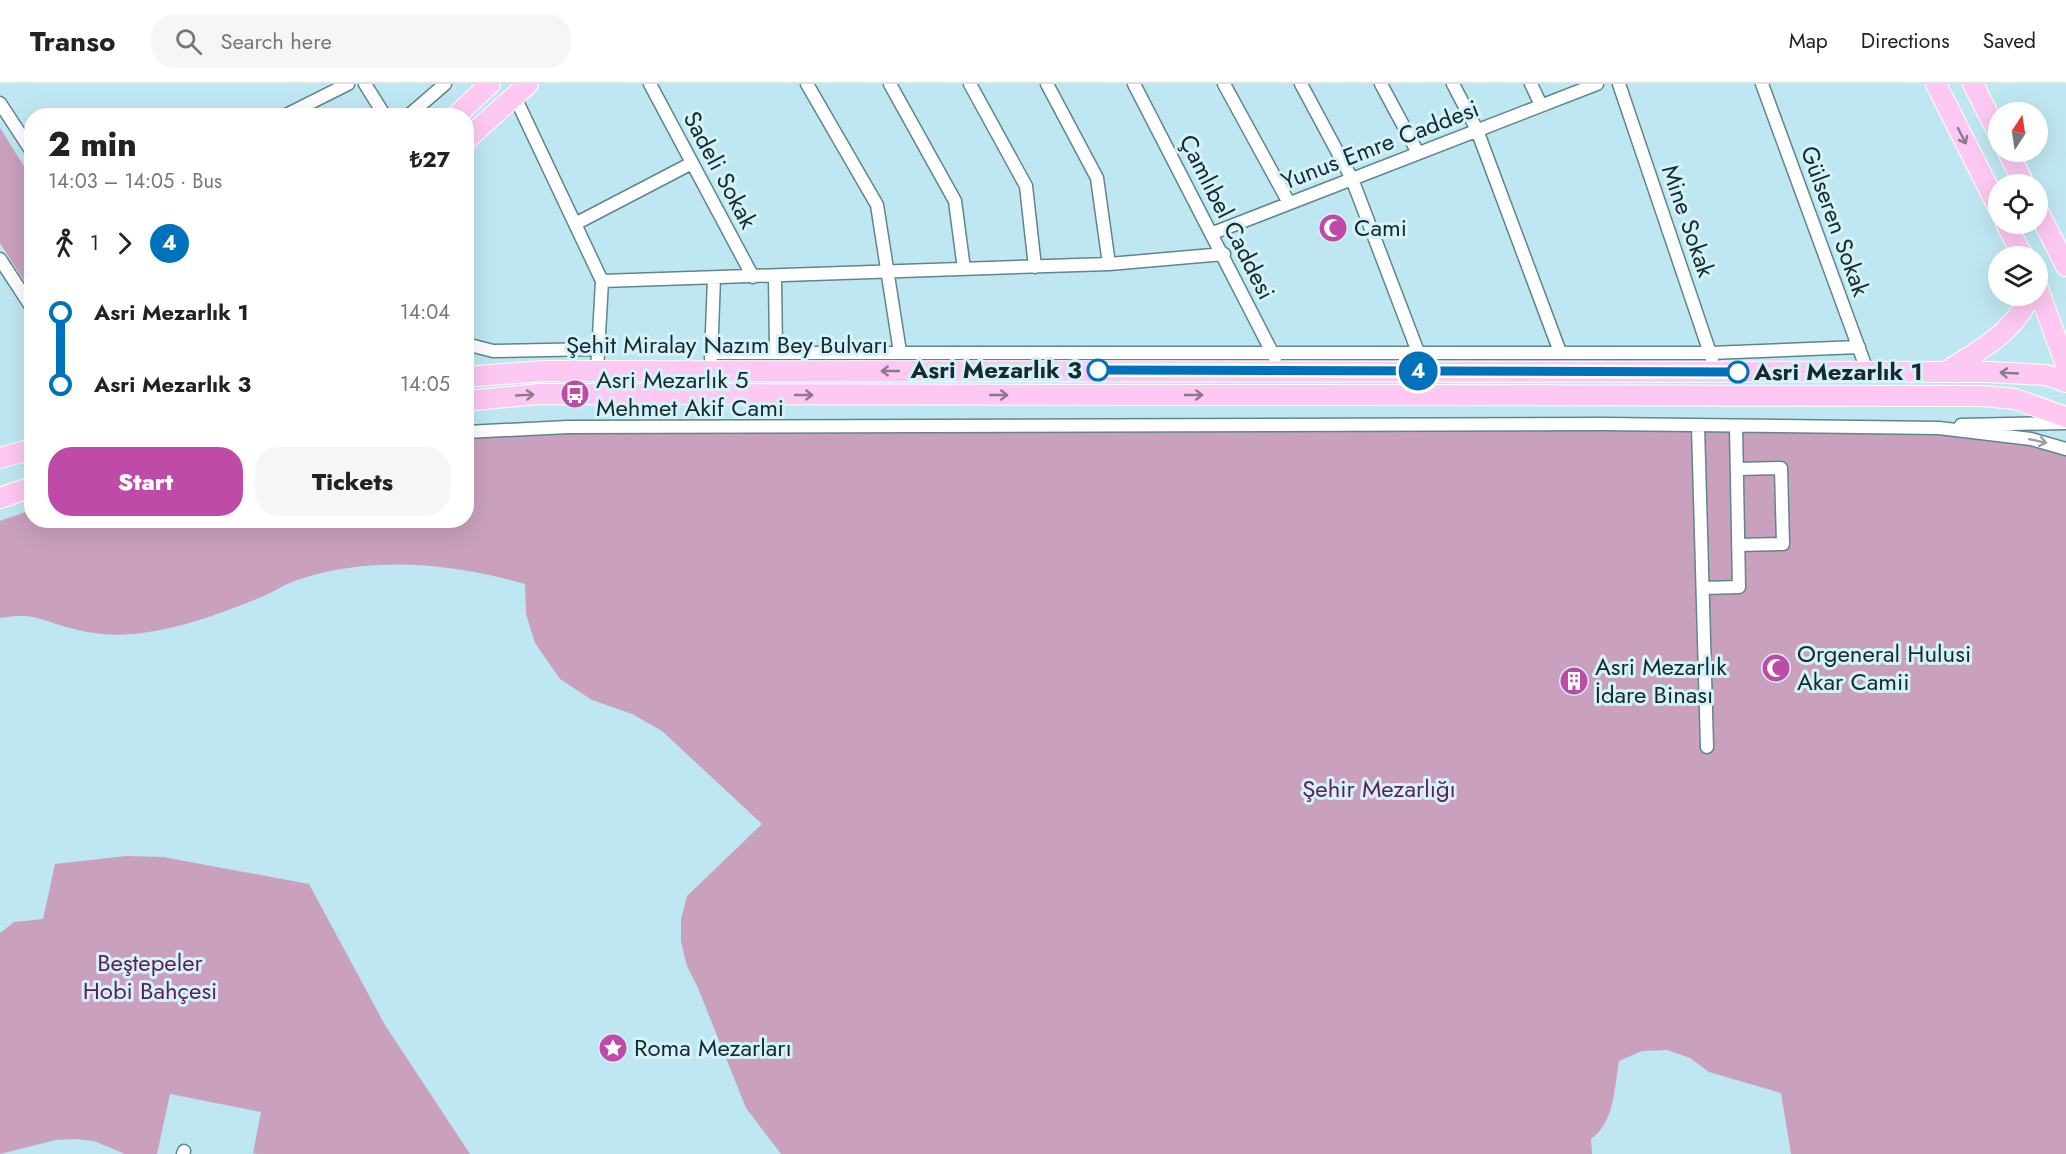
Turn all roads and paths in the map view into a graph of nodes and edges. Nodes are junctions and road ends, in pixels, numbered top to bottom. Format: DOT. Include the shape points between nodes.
graph roads {
  1 [pos="348,84"];
  2 [pos="365,84"];
  3 [pos="445,84"];
  4 [pos="490,84"];
  5 [pos="650,84"];
  6 [pos="807,84"];
  7 [pos="890,84"];
  8 [pos="970,84"];
  9 [pos="1047,84"];
  10 [pos="1134,84"];
  11 [pos="1224,84"];
  12 [pos="1301,84"];
  13 [pos="1381,84"];
  14 [pos="1453,84"];
  15 [pos="1530,84"];
  16 [pos="1597,84"];
  17 [pos="1618,84"];
  18 [pos="1762,84"];
  19 [pos="1936,84"];
  20 [pos="1973,84"];
  21 [pos="432,89"];
  22 [pos="522,90"];
  23 [pos="0,103"];
  24 [pos="1541,105"];
  25 [pos="300,108"];
  26 [pos="380,108"];
  27 [pos="415,108"];
  28 [pos="464,108"];
  29 [pos="1988,113"];
  30 [pos="1477,130"];
  31 [pos="474,133"];
  32 [pos="24,140"];
  33 [pos="1418,153"];
  34 [pos="692,163"];
  35 [pos="1352,178"];
  36 [pos="1988,187"];
  37 [pos="1289,203"];
  38 [pos="575,224"];
  39 [pos="2048,231"];
  40 [pos="1213,233"];
  41 [pos="1224,254"];
  42 [pos="0,260"];
  43 [pos="1109,264"];
  44 [pos="2066,266"];
  45 [pos="1035,267"];
  46 [pos="964,269"];
  47 [pos="889,272"];
  48 [pos="775,276"];
  49 [pos="753,277"];
  50 [pos="714,278"];
  51 [pos="602,282"];
  52 [pos="24,296"];
  53 [pos="2025,306"];
  54 [pos="2044,306"];
  55 [pos="474,347"];
  56 [pos="1859,347"];
  57 [pos="598,349"];
  58 [pos="776,352"];
  59 [pos="900,352"];
  60 [pos="1418,352"];
  61 [pos="1560,352"];
  62 [pos="1710,352"];
  63 [pos="711,362"];
  64 [pos="1277,362"];
  65 [pos="2066,365"];
  66 [pos="597,371"];
  67 [pos="1717,371"];
  68 [pos="1946,372"];
  69 [pos="1868,373"];
  70 [pos="474,376"];
  71 [pos="2066,382"];
  72 [pos="474,400"];
  73 [pos="2066,417"];
  74 [pos="2066,423"];
  75 [pos="1698,426"];
  76 [pos="1736,426"];
  77 [pos="1939,428"];
  78 [pos="474,432"];
  79 [pos="24,445"];
  80 [pos="2066,449"];
  81 [pos="24,450"];
  82 [pos="3,452"];
  83 [pos="1737,469"];
  84 [pos="24,490"];
  85 [pos="0,498"];
  86 [pos="1738,545"];
  87 [pos="1704,588"];
  88 [pos="1707,747"];
  1 -- 25 [label="street"];
  2 -- 26 [label="street"];
  3 -- 21 [label="street"];
  4 -- 28 [label="main road"];
  5 -- 34 [label="street, Sadeli Sokak"];
  6 -- 47 [label="street" via="877,205"];
  7 -- 46 [label="street" via="955,201"];
  8 -- 45 [label="street" via="1026,186"];
  9 -- 43 [label="street" via="1097,178"];
  10 -- 40 [label="street, Çamlıbel Caddesi"];
  11 -- 37 [label="street"];
  12 -- 35 [label="street"];
  13 -- 33 [label="street"];
  14 -- 30 [label="street"];
  15 -- 24 [label="street"];
  16 -- 24 [label="street, Yunus Emre Caddesi"];
  17 -- 62 [label="street, Mine Sokak"];
  18 -- 56 [label="street, Gülseren Sokak"];
  19 -- 36 [label="main road, one-way"];
  20 -- 29 [label="main road"];
  21 -- 27 [label="street"];
  22 -- 31 [label="main road"];
  22 -- 38 [label="street"];
  23 -- 32 [label="street"];
  24 -- 30 [label="street, Yunus Emre Caddesi"];
  30 -- 33 [label="street, Yunus Emre Caddesi"];
  30 -- 61 [label="street"];
  33 -- 35 [label="street, Yunus Emre Caddesi"];
  34 -- 38 [label="street"];
  34 -- 49 [label="street, Sadeli Sokak"];
  35 -- 37 [label="street, Yunus Emre Caddesi"];
  35 -- 60 [label="street"];
  37 -- 40 [label="street, Yunus Emre Caddesi"];
  38 -- 51 [label="street"];
  39 -- 44 [label="main road"];
  40 -- 41 [label="street, Çamlıbel Caddesi"];
  41 -- 43 [label="street"];
  41 -- 64 [label="street, Çamlıbel Caddesi"];
  42 -- 52 [label="street"];
  43 -- 45 [label="street"];
  45 -- 46 [label="street"];
  46 -- 47 [label="street"];
  47 -- 48 [label="street"];
  47 -- 59 [label="street"];
  48 -- 49 [label="street"];
  48 -- 58 [label="street"];
  49 -- 50 [label="street"];
  50 -- 51 [label="street"];
  50 -- 63 [label="street"];
  51 -- 57 [label="street"];
  53 -- 68 [label="main road" via="2002,335"];
  54 -- 65 [label="main road"];
  55 -- 57 [label="street" via="494,351"];
  56 -- 62 [label="street"];
  56 -- 69 [label="street, Gülseren Sokak"];
  57 -- 66 [label="street"];
  58 -- 59 [label="street"];
  58 -- 63 [label="street"];
  59 -- 64 [label="street" via="1112,351"];
  60 -- 61 [label="street"];
  60 -- 64 [label="street"];
  61 -- 62 [label="street"];
  62 -- 67 [label="street, Mine Sokak"];
  64 -- 63 [label="main road, Şehit Miralay Nazım Bey Bulvarı, one-way"];
  63 -- 66 [label="main road, Şehit Miralay Nazım Bey Bulvarı"];
  64 -- 67 [label="main road, Şehit Miralay Nazım Bey Bulvarı"];
  66 -- 70 [label="main road, Şehit Miralay Nazım Bey Bulvarı"];
  67 -- 69 [label="main road, Şehit Miralay Nazım Bey Bulvarı"];
  68 -- 69 [label="main road, Şehit Miralay Nazım Bey Bulvarı"];
  71 -- 68 [label="main road, Şehit Miralay Nazım Bey Bulvarı, one-way" via="2046,375"];
  72 -- 73 [label="main road, Şehit Miralay Nazım Bey Bulvarı, one-way" via="539,394 1982,396 2015,399"];
  74 -- 77 [label="street"];
  75 -- 76 [label="street"];
  75 -- 78 [label="street" via="568,427"];
  75 -- 87 [label="street"];
  76 -- 77 [label="street"];
  76 -- 83 [label="street"];
  77 -- 80 [label="street, one-way" via="2031,439"];
  79 -- 82 [label="main road"];
  81 -- 82 [label="main road"];
  83 -- 86 [label="street"];
  83 -- 86 [label="street" via="1781,468 1783,544"];
  84 -- 85 [label="main road"];
  86 -- 87 [label="street" via="1739,587"];
  87 -- 88 [label="street"];
}
